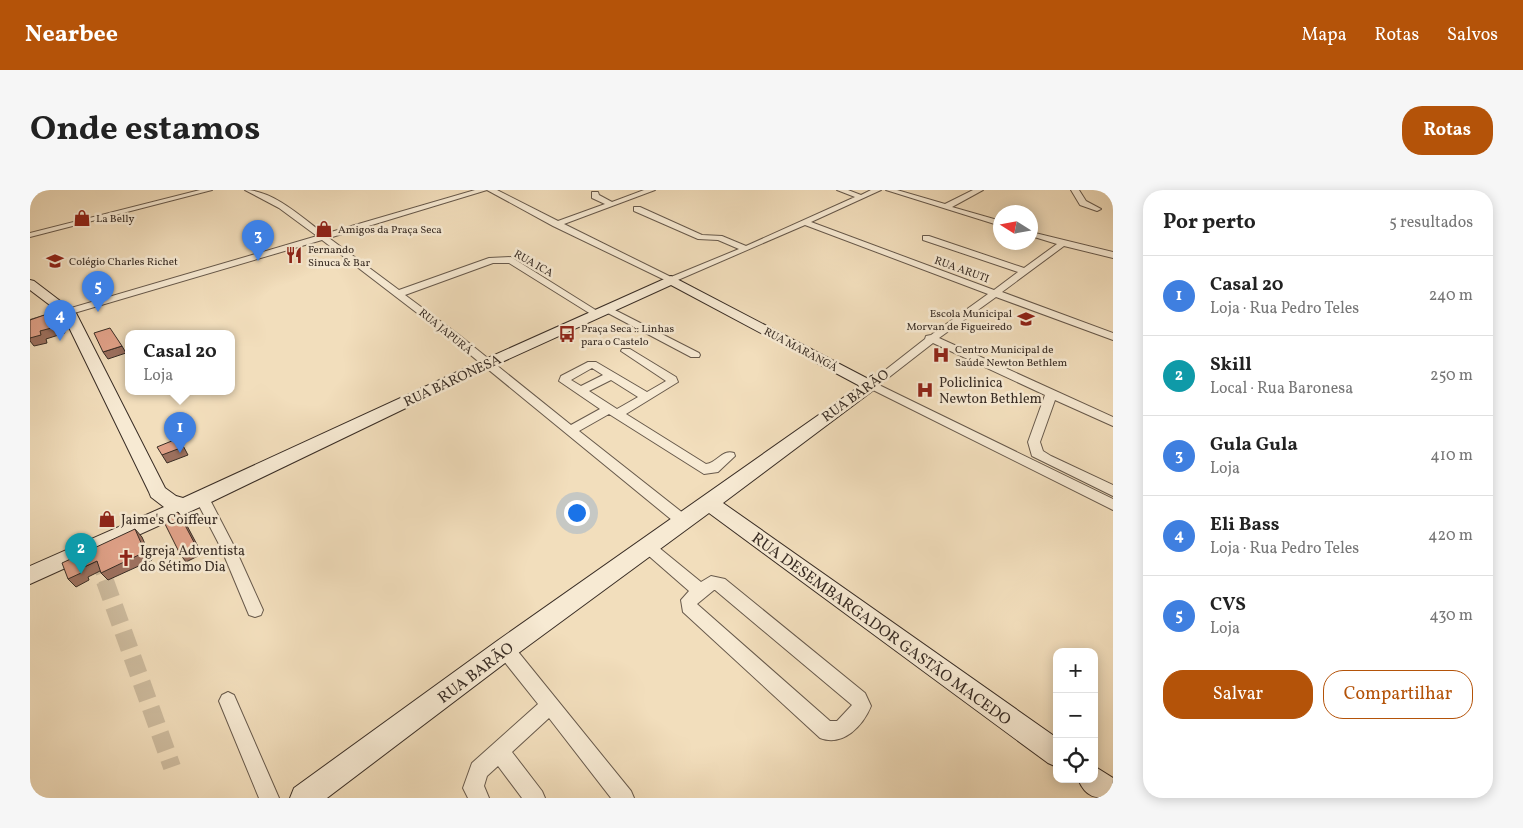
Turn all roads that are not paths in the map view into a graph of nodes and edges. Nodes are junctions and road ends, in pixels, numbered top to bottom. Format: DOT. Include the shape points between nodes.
graph roads {
  1 [pos="208,190"];
  2 [pos="249,190"];
  3 [pos="482,190"];
  4 [pos="491,190"];
  5 [pos="651,190"];
  6 [pos="841,190"];
  7 [pos="877,190"];
  8 [pos="890,190"];
  9 [pos="979,190"];
  10 [pos="1075,190"];
  11 [pos="601,192"];
  12 [pos="861,197"];
  13 [pos="611,204"];
  14 [pos="945,207"];
  15 [pos="637,209"];
  16 [pos="1097,209"];
  17 [pos="802,222"];
  18 [pos="993,222"];
  19 [pos="556,224"];
  20 [pos="30,235"];
  21 [pos="1038,236"];
  22 [pos="322,238"];
  23 [pos="926,238"];
  24 [pos="1063,244"];
  25 [pos="746,249"];
  26 [pos="1113,255"];
  27 [pos="1024,272"];
  28 [pos="671,280"];
  29 [pos="30,284"];
  30 [pos="398,294"];
  31 [pos="996,294"];
  32 [pos="602,312"];
  33 [pos="69,313"];
  34 [pos="30,323"];
  35 [pos="1113,337"];
  36 [pos="930,338"];
  37 [pos="626,350"];
  38 [pos="695,355"];
  39 [pos="486,364"];
  40 [pos="611,375"];
  41 [pos="871,386"];
  42 [pos="580,391"];
  43 [pos="1051,394"];
  44 [pos="647,397"];
  45 [pos="613,412"];
  46 [pos="1113,422"];
  47 [pos="570,431"];
  48 [pos="729,456"];
  49 [pos="1113,491"];
  50 [pos="158,492"];
  51 [pos="202,498"];
  52 [pos="708,502"];
  53 [pos="1113,505"];
  54 [pos="184,506"];
  55 [pos="683,520"];
  56 [pos="144,524"];
  57 [pos="647,546"];
  58 [pos="30,575"];
  59 [pos="700,590"];
  60 [pos="255,610"];
  61 [pos="505,649"];
  62 [pos="228,701"];
  63 [pos="549,706"];
  64 [pos="499,751"];
  65 [pos="1053,751"];
  66 [pos="1097,783"];
  67 [pos="1113,795"];
  68 [pos="269,798"];
  69 [pos="304,798"];
  70 [pos="479,798"];
  71 [pos="535,798"];
  72 [pos="624,798"];
  1 -- 20 [label="street"];
  2 -- 22 [label="street, RUA JAPURÁ" via="279,204"];
  3 -- 22 [label="street"];
  4 -- 19 [label="street, RUA MARANGÁ"];
  5 -- 13 [label="street"];
  6 -- 12 [label="street"];
  7 -- 12 [label="street, RUA BARONESA"];
  8 -- 14 [label="street"];
  9 -- 14 [label="street"];
  10 -- 16 [label="street" via="1083,203"];
  11 -- 13 [label="street" via="594,195"];
  12 -- 17 [label="street, RUA BARONESA"];
  13 -- 19 [label="street"];
  14 -- 18 [label="street"];
  15 -- 25 [label="street" via="701,237 719,238"];
  17 -- 25 [label="street, RUA BARONESA"];
  17 -- 31 [label="street, RUA ARUTI"];
  19 -- 28 [label="street, RUA MARANGÁ"];
  21 -- 24 [label="street"];
  22 -- 30 [label="street, RUA JAPURÁ"];
  22 -- 33 [label="street"];
  23 -- 27 [label="street"];
  24 -- 26 [label="street"];
  24 -- 27 [label="street, RUA BARÃO"];
  25 -- 28 [label="street, RUA BARONESA"];
  27 -- 31 [label="street, RUA BARÃO"];
  28 -- 32 [label="street, RUA BARONESA"];
  28 -- 41 [label="street, RUA MARANGÁ"];
  29 -- 33 [label="street"];
  30 -- 32 [label="street, RUA ICA" via="492,260 504,259"];
  30 -- 39 [label="street, RUA JAPURÁ"];
  31 -- 35 [label="street, RUA ARUTI"];
  31 -- 36 [label="street, RUA BARÃO"];
  32 -- 38 [label="street, RUA ICA"];
  32 -- 39 [label="street, RUA BARONESA"];
  33 -- 34 [label="street"];
  33 -- 50 [label="street"];
  36 -- 41 [label="street, RUA BARÃO"];
  36 -- 43 [label="street"];
  37 -- 44 [label="street" via="673,380 670,385"];
  39 -- 47 [label="street, RUA JAPURÁ"];
  39 -- 51 [label="street, RUA BARONESA"];
  40 -- 42 [label="street"];
  40 -- 42 [label="street" via="592,364 565,378"];
  40 -- 44 [label="street"];
  41 -- 52 [label="street, RUA BARÃO"];
  41 -- 53 [label="street, RUA MARANGÁ"];
  42 -- 45 [label="street"];
  43 -- 46 [label="street"];
  43 -- 49 [label="street" via="1034,442 1037,453"];
  44 -- 45 [label="street"];
  45 -- 47 [label="street"];
  45 -- 48 [label="street" via="704,468 713,468"];
  47 -- 55 [label="street, RUA JAPURÁ"];
  50 -- 54 [label="street" via="169,501"];
  50 -- 56 [label="street"];
  51 -- 54 [label="street, RUA BARONESA"];
  51 -- 60 [label="street"];
  52 -- 55 [label="street, RUA BARÃO"];
  52 -- 65 [label="street, RUA DESEMBARGADOR GASTÃO MACEDO"];
  54 -- 56 [label="street, RUA BARONESA"];
  55 -- 57 [label="street, RUA BARÃO"];
  56 -- 58 [label="street, RUA BARONESA" via="96,552"];
  57 -- 59 [label="street"];
  57 -- 61 [label="street, RUA BARÃO"];
  59 -- 59 [label="street" via="689,600 690,607 827,731 841,730 860,710 859,699 719,584 711,583"];
  61 -- 63 [label="street"];
  61 -- 69 [label="street, RUA BARÃO"];
  62 -- 68 [label="street"];
  63 -- 64 [label="street"];
  63 -- 72 [label="street"];
  64 -- 70 [label="street" via="479,770 473,788"];
  64 -- 71 [label="street"];
  66 -- 67 [label="street"];
}
